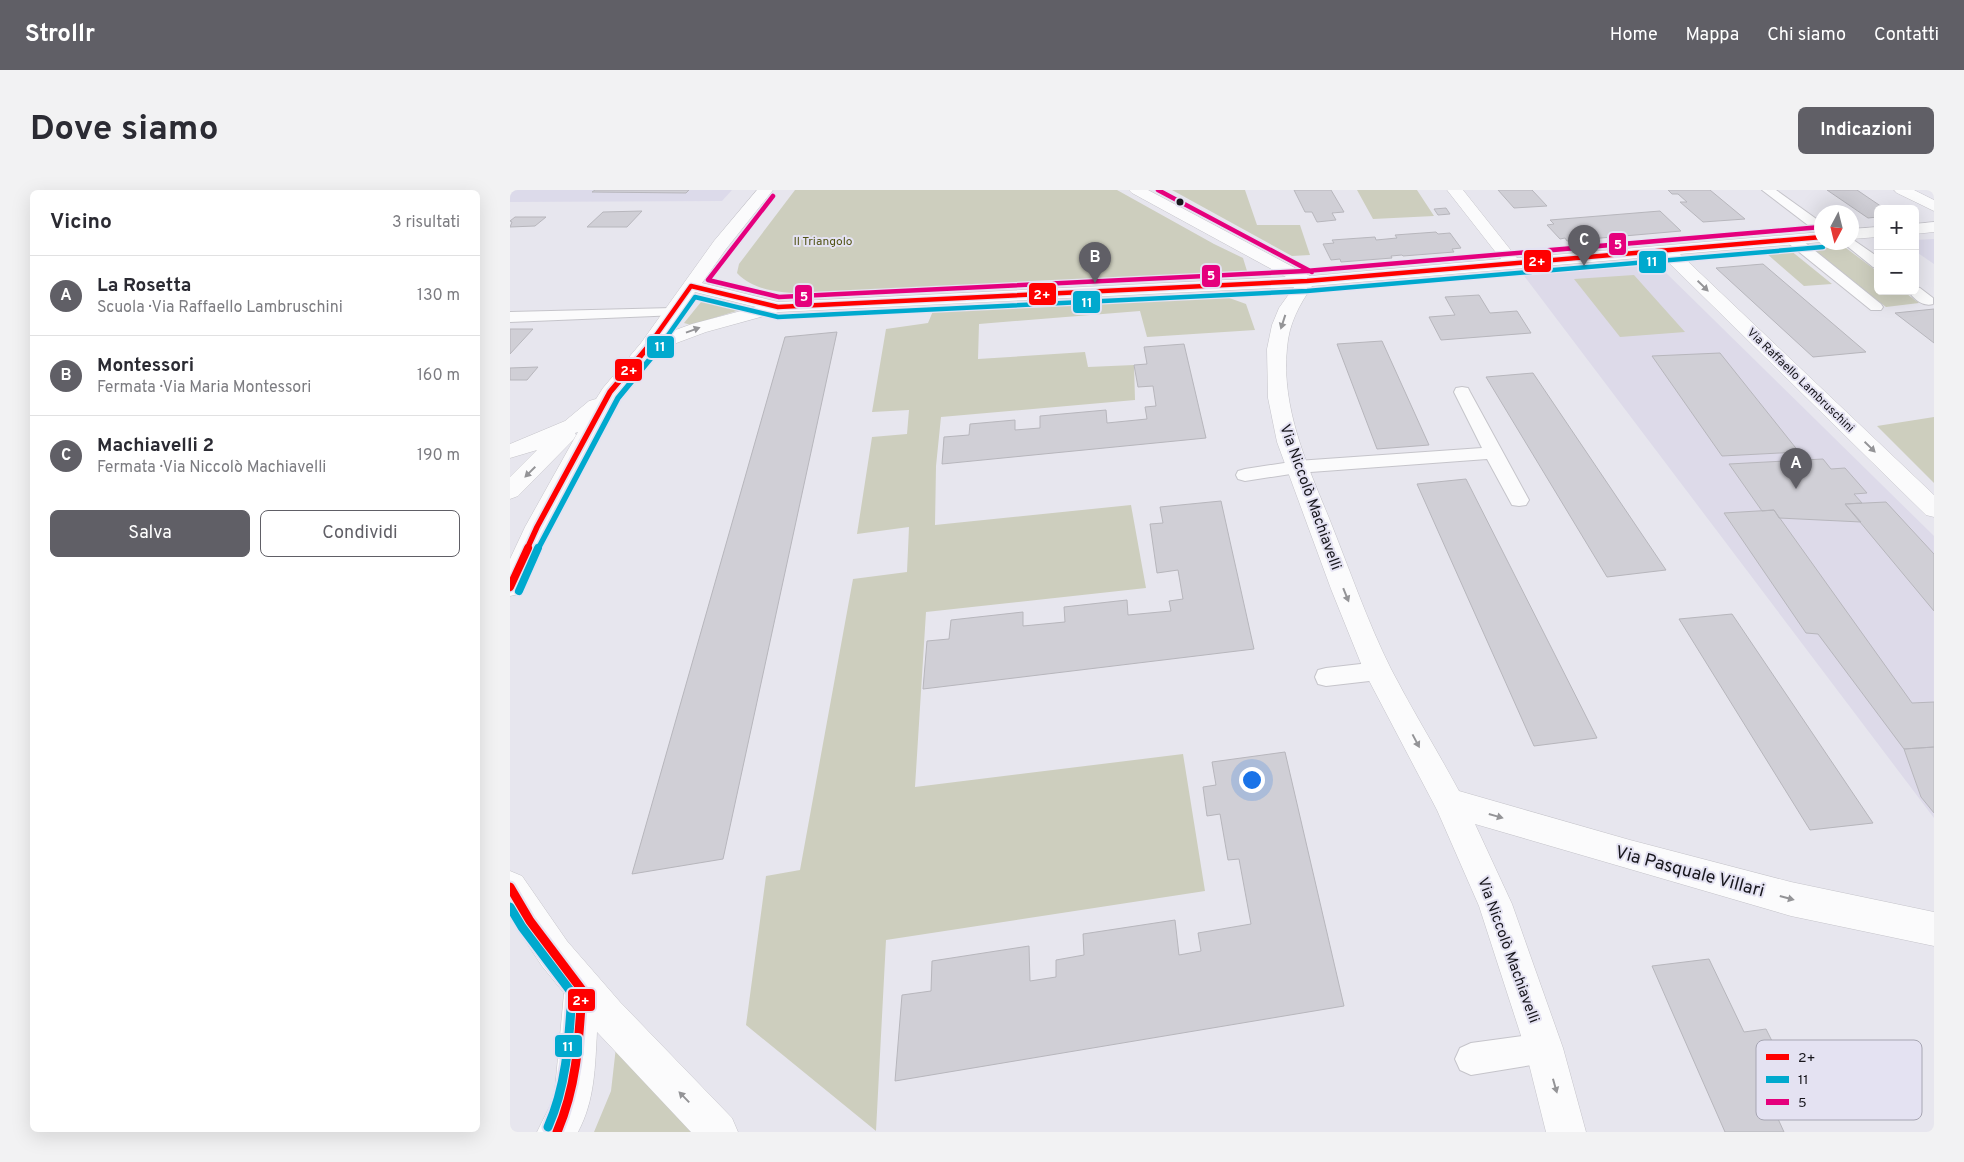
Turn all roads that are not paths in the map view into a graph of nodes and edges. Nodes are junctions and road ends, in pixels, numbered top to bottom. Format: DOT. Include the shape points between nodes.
graph roads {
  1 [pos="765,190"];
  2 [pos="1137,190"];
  3 [pos="1455,190"];
  4 [pos="1768,190"];
  5 [pos="1902,190"];
  6 [pos="1934,206"];
  7 [pos="1814,223"];
  8 [pos="1934,227"];
  9 [pos="1919,229"];
  10 [pos="1874,232"];
  11 [pos="1859,233"];
  12 [pos="1814,238"];
  13 [pos="1794,240"];
  14 [pos="1859,250"];
  15 [pos="1668,252"];
  16 [pos="1874,261"];
  17 [pos="1513,264"];
  18 [pos="1307,281"];
  19 [pos="691,286"];
  20 [pos="1919,294"];
  21 [pos="1928,302"];
  22 [pos="778,306"];
  23 [pos="1876,307"];
  24 [pos="672,312"];
  25 [pos="510,317"];
  26 [pos="648,348"];
  27 [pos="610,392"];
  28 [pos="1462,392"];
  29 [pos="573,426"];
  30 [pos="510,451"];
  31 [pos="1493,453"];
  32 [pos="1297,467"];
  33 [pos="1244,475"];
  34 [pos="510,491"];
  35 [pos="1519,500"];
  36 [pos="1934,509"];
  37 [pos="510,587"];
  38 [pos="1378,671"];
  39 [pos="1326,677"];
  40 [pos="1449,802"];
  41 [pos="510,887"];
  42 [pos="1934,929"];
  43 [pos="582,990"];
  44 [pos="1544,1048"];
  45 [pos="1471,1058"];
  46 [pos="557,1132"];
  47 [pos="718,1132"];
  48 [pos="1566,1132"];
  1 -- 19 [label="street"];
  2 -- 18 [label="street"];
  3 -- 17 [label="street"];
  4 -- 7 [label="lane"];
  5 -- 6 [label="street"];
  8 -- 9 [label="street"];
  10 -- 11 [label="street"];
  12 -- 13 [label="street"];
  13 -- 15 [label="street"];
  13 -- 23 [label="lane"];
  14 -- 16 [label="lane"];
  15 -- 17 [label="street"];
  15 -- 36 [label="street, Via Raffaello Lambruschini, one-way"];
  17 -- 18 [label="street"];
  18 -- 22 [label="street"];
  18 -- 32 [label="street, Via Niccolò Machiavelli, one-way" via="1288,308 1277,349 1278,398"];
  19 -- 22 [label="street"];
  19 -- 24 [label="street"];
  20 -- 21 [label="lane"];
  26 -- 22 [label="street, one-way" via="699,328"];
  24 -- 25 [label="lane"];
  24 -- 26 [label="street"];
  26 -- 27 [label="street"];
  27 -- 29 [label="street"];
  27 -- 37 [label="street" via="537,527"];
  28 -- 31 [label="lane"];
  29 -- 30 [label="street"];
  29 -- 34 [label="street, one-way"];
  31 -- 32 [label="lane"];
  31 -- 35 [label="lane"];
  32 -- 33 [label="lane"];
  32 -- 38 [label="street, Via Niccolò Machiavelli, one-way"];
  38 -- 39 [label="lane"];
  38 -- 40 [label="street, Via Niccolò Machiavelli, one-way"];
  40 -- 42 [label="street, Via Pasquale Villari, one-way" via="1791,899"];
  40 -- 44 [label="street, Via Niccolò Machiavelli" via="1495,904"];
  41 -- 43 [label="street" via="530,921"];
  43 -- 46 [label="street" via="574,1089"];
  47 -- 43 [label="street, one-way"];
  44 -- 45 [label="lane"];
  44 -- 48 [label="street, Via Niccolò Machiavelli, one-way"];
}
